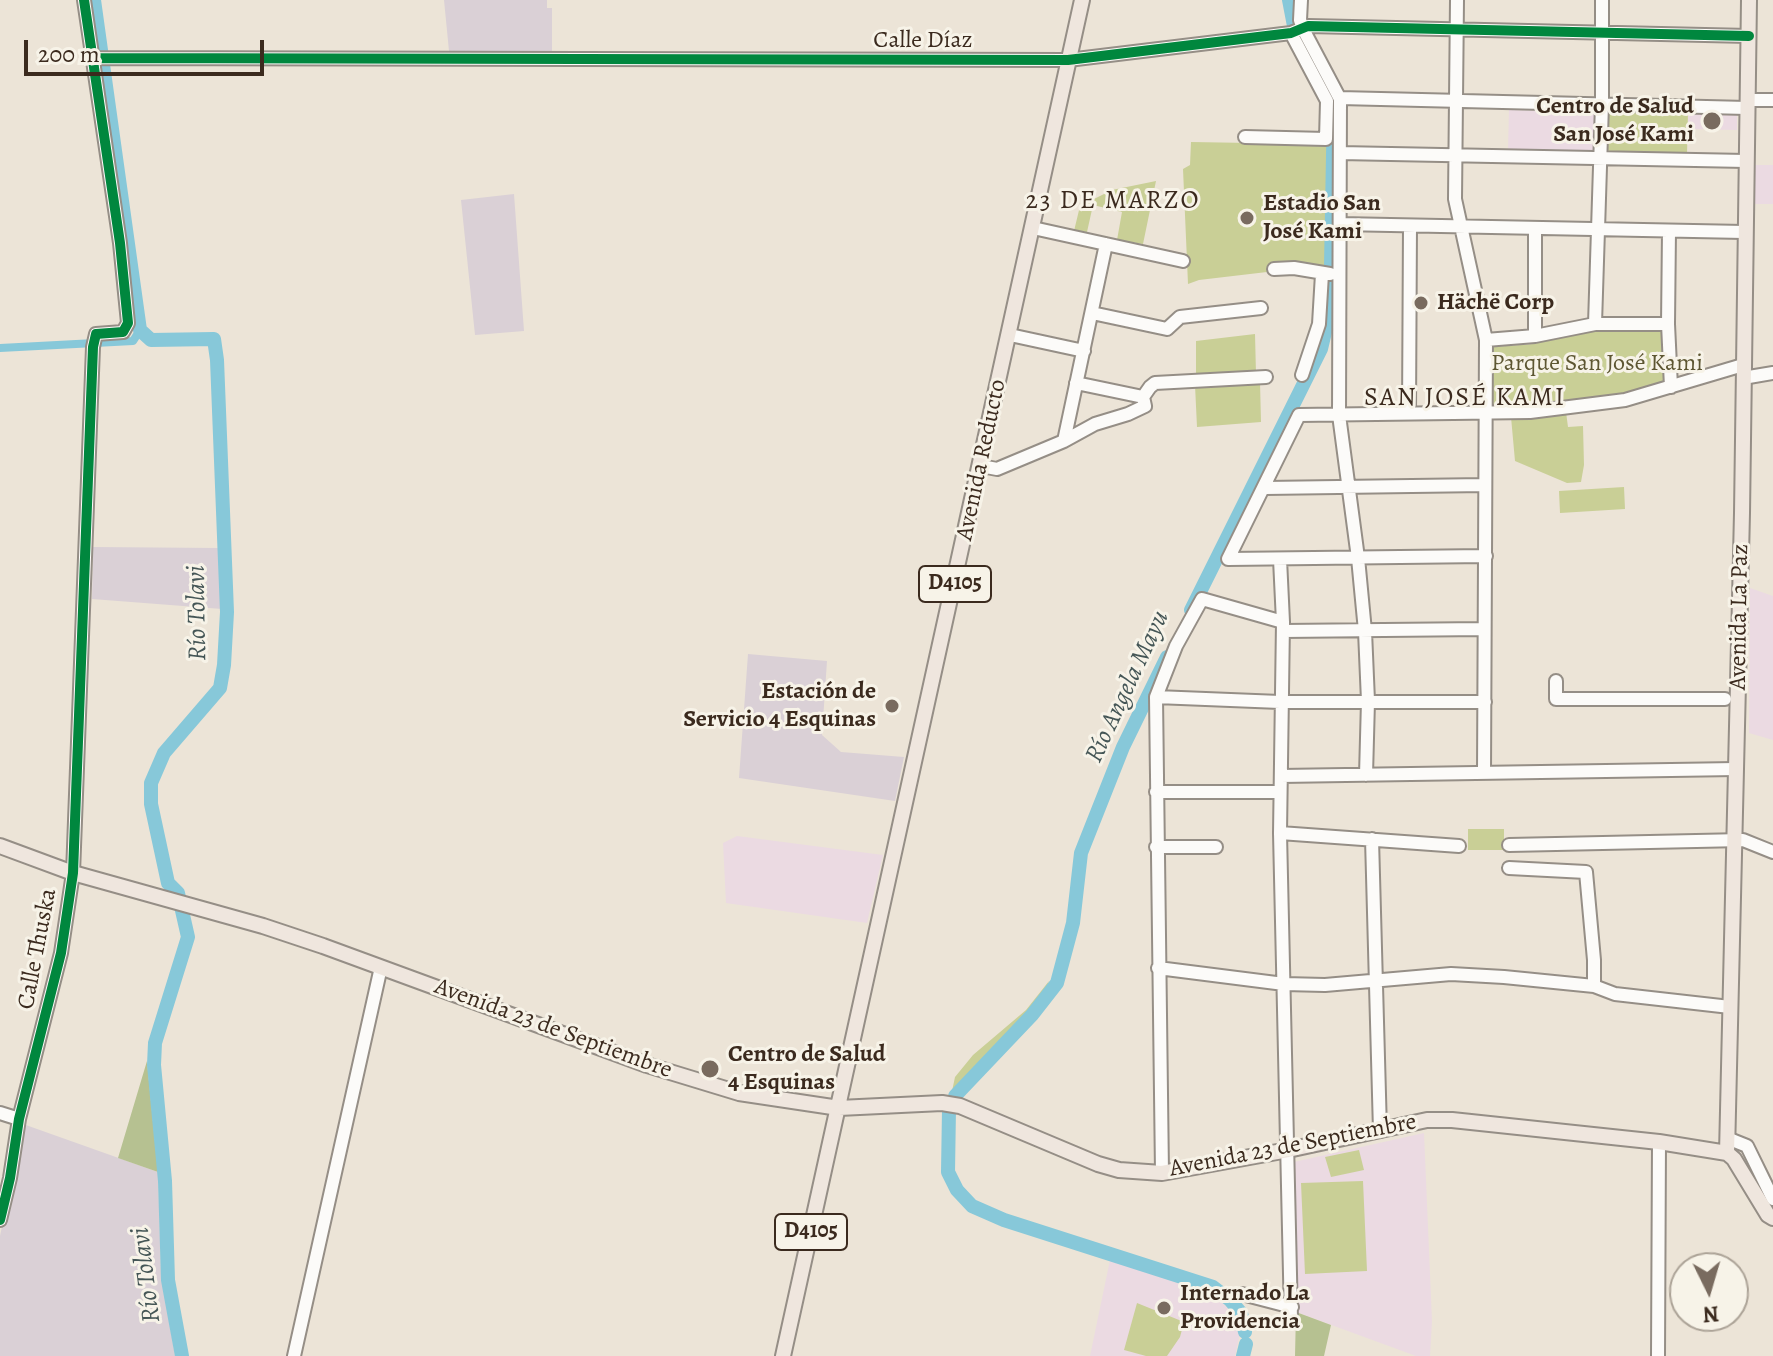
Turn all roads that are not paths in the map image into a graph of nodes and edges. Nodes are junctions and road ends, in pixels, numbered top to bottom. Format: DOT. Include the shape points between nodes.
graph roads {
  1 [pos="84,0"];
  2 [pos="1082,0"];
  3 [pos="1301,0"];
  4 [pos="1457,0"];
  5 [pos="1602,0"];
  6 [pos="1749,0"];
  7 [pos="1456,29"];
  8 [pos="1297,31"];
  9 [pos="1602,32"];
  10 [pos="1749,36"];
  11 [pos="100,58"];
  12 [pos="1068,60"];
  13 [pos="1340,98"];
  14 [pos="1773,100"];
  15 [pos="1455,101"];
  16 [pos="1602,104"];
  17 [pos="1747,104"];
  18 [pos="1245,137"];
  19 [pos="1340,153"];
  20 [pos="1455,155"];
  21 [pos="1600,158"];
  22 [pos="1746,161"];
  23 [pos="1340,224"];
  24 [pos="1410,226"];
  25 [pos="1462,227"];
  26 [pos="1033,228"];
  27 [pos="1535,228"];
  28 [pos="1598,229"];
  29 [pos="1669,231"];
  30 [pos="1744,232"];
  31 [pos="1106,244"];
  32 [pos="1183,261"];
  33 [pos="1274,269"];
  34 [pos="1322,274"];
  35 [pos="1340,274"];
  36 [pos="1261,308"];
  37 [pos="1092,313"];
  38 [pos="1595,324"];
  39 [pos="1668,324"];
  40 [pos="1010,335"];
  41 [pos="1535,336"];
  42 [pos="1486,340"];
  43 [pos="1084,351"];
  44 [pos="1743,372"];
  45 [pos="1773,373"];
  46 [pos="1302,375"];
  47 [pos="1266,377"];
  48 [pos="1076,383"];
  49 [pos="1671,387"];
  50 [pos="1143,397"];
  51 [pos="1409,412"];
  52 [pos="1485,413"];
  53 [pos="1339,415"];
  54 [pos="1064,441"];
  55 [pos="981,466"];
  56 [pos="1485,485"];
  57 [pos="1347,487"];
  58 [pos="1265,488"];
  59 [pos="1486,556"];
  60 [pos="1358,558"];
  61 [pos="1280,559"];
  62 [pos="1283,627"];
  63 [pos="1484,629"];
  64 [pos="1365,631"];
  65 [pos="1556,681"];
  66 [pos="1156,697"];
  67 [pos="1725,699"];
  68 [pos="1368,701"];
  69 [pos="1280,702"];
  70 [pos="1485,702"];
  71 [pos="1736,769"];
  72 [pos="1484,773"];
  73 [pos="1366,775"];
  74 [pos="1281,776"];
  75 [pos="1156,792"];
  76 [pos="1280,792"];
  77 [pos="1280,833"];
  78 [pos="1372,839"];
  79 [pos="1734,841"];
  80 [pos="1509,845"];
  81 [pos="0,846"];
  82 [pos="1459,846"];
  83 [pos="1156,847"];
  84 [pos="1216,847"];
  85 [pos="1773,852"];
  86 [pos="1509,868"];
  87 [pos="73,873"];
  88 [pos="381,967"];
  89 [pos="1158,968"];
  90 [pos="1376,980"];
  91 [pos="1284,984"];
  92 [pos="1594,986"];
  93 [pos="1730,1007"];
  94 [pos="839,1108"];
  95 [pos="0,1113"];
  96 [pos="19,1119"];
  97 [pos="1380,1131"];
  98 [pos="1659,1142"];
  99 [pos="1727,1146"];
  100 [pos="1288,1150"];
  101 [pos="1162,1173"];
  102 [pos="1773,1199"];
  103 [pos="1773,1218"];
  104 [pos="0,1220"];
  105 [pos="1242,1294"];
  106 [pos="294,1356"];
  107 [pos="783,1356"];
  108 [pos="1658,1356"];
  1 -- 11 [label="street"];
  2 -- 12 [label="main road, Avenida Reducto / D4105"];
  3 -- 8 [label="street"];
  4 -- 7 [label="street"];
  5 -- 9 [label="street"];
  6 -- 10 [label="main road, Avenida La Paz"];
  7 -- 8 [label="street, Calle Díaz" via="1308,26"];
  7 -- 9 [label="street, Calle Díaz"];
  7 -- 15 [label="street"];
  8 -- 12 [label="street, Calle Díaz"];
  8 -- 13 [label="street"];
  8 -- 18 [label="street" via="1327,101 1326,139"];
  9 -- 10 [label="street, Calle Díaz"];
  9 -- 16 [label="street"];
  10 -- 17 [label="main road, Avenida La Paz"];
  11 -- 12 [label="street, Calle Díaz"];
  11 -- 87 [label="street, Calle Thuska" via="122,215 128,323 123,332 96,334 94,343"];
  12 -- 26 [label="main road, Avenida Reducto / D4105"];
  13 -- 15 [label="street"];
  13 -- 19 [label="street"];
  14 -- 17 [label="street"];
  15 -- 16 [label="street"];
  15 -- 20 [label="street"];
  16 -- 17 [label="street"];
  16 -- 21 [label="street"];
  17 -- 22 [label="main road, Avenida La Paz"];
  19 -- 20 [label="street"];
  19 -- 23 [label="street"];
  20 -- 21 [label="street"];
  20 -- 25 [label="street" via="1455,199"];
  21 -- 22 [label="street"];
  21 -- 28 [label="street"];
  22 -- 30 [label="main road, Avenida La Paz"];
  23 -- 24 [label="street"];
  23 -- 35 [label="street"];
  24 -- 25 [label="street"];
  24 -- 51 [label="street"];
  25 -- 27 [label="street"];
  25 -- 42 [label="street"];
  26 -- 31 [label="street"];
  26 -- 40 [label="main road, Avenida Reducto / D4105"];
  27 -- 28 [label="street"];
  27 -- 41 [label="street"];
  28 -- 29 [label="street"];
  28 -- 38 [label="street"];
  29 -- 30 [label="street"];
  29 -- 39 [label="street"];
  30 -- 44 [label="main road, Avenida La Paz"];
  31 -- 32 [label="street"];
  31 -- 37 [label="street"];
  33 -- 34 [label="street"];
  34 -- 35 [label="street"];
  34 -- 46 [label="street" via="1319,324"];
  35 -- 53 [label="street"];
  36 -- 37 [label="street" via="1180,317 1167,329"];
  37 -- 43 [label="street"];
  38 -- 39 [label="street"];
  38 -- 41 [label="street"];
  39 -- 49 [label="street"];
  40 -- 43 [label="street"];
  40 -- 55 [label="main road, Avenida Reducto / D4105"];
  41 -- 42 [label="street"];
  42 -- 52 [label="street"];
  43 -- 48 [label="street"];
  44 -- 45 [label="street"];
  44 -- 49 [label="street"];
  44 -- 71 [label="main road, Avenida La Paz"];
  47 -- 50 [label="street" via="1155,383"];
  48 -- 50 [label="street"];
  48 -- 54 [label="street"];
  49 -- 52 [label="street" via="1625,400"];
  50 -- 54 [label="street" via="1145,406"];
  51 -- 52 [label="street"];
  51 -- 53 [label="street"];
  52 -- 56 [label="street"];
  53 -- 57 [label="street"];
  53 -- 58 [label="street" via="1299,415"];
  54 -- 55 [label="street" via="997,469"];
  55 -- 94 [label="main road, Avenida Reducto / D4105"];
  56 -- 57 [label="street"];
  56 -- 59 [label="street"];
  57 -- 58 [label="street"];
  57 -- 60 [label="street"];
  58 -- 61 [label="street" via="1228,559"];
  59 -- 60 [label="street"];
  59 -- 63 [label="street"];
  60 -- 61 [label="street"];
  60 -- 64 [label="street"];
  61 -- 62 [label="street"];
  62 -- 64 [label="street"];
  62 -- 66 [label="street" via="1202,599"];
  62 -- 69 [label="street"];
  63 -- 64 [label="street"];
  63 -- 70 [label="street"];
  64 -- 68 [label="street"];
  65 -- 67 [label="street" via="1556,699"];
  66 -- 69 [label="street"];
  66 -- 75 [label="street"];
  68 -- 69 [label="street"];
  68 -- 70 [label="street"];
  68 -- 73 [label="street"];
  69 -- 74 [label="street"];
  70 -- 72 [label="street"];
  71 -- 72 [label="street"];
  71 -- 79 [label="main road, Avenida La Paz"];
  72 -- 73 [label="street"];
  73 -- 74 [label="street"];
  74 -- 76 [label="street"];
  75 -- 76 [label="street"];
  75 -- 83 [label="street"];
  76 -- 77 [label="street"];
  77 -- 78 [label="street"];
  77 -- 91 [label="street"];
  78 -- 82 [label="street"];
  78 -- 90 [label="street"];
  79 -- 80 [label="street"];
  79 -- 85 [label="street"];
  79 -- 93 [label="main road, Avenida La Paz"];
  81 -- 87 [label="main road, Avenida 23 de Septiembre"];
  83 -- 84 [label="street"];
  83 -- 89 [label="street"];
  86 -- 92 [label="street" via="1586,872"];
  87 -- 88 [label="main road, Avenida 23 de Septiembre" via="263,926"];
  87 -- 96 [label="street, Calle Thuska" via="61,953"];
  88 -- 94 [label="main road, Avenida 23 de Septiembre" via="672,1073 739,1093"];
  88 -- 106 [label="street"];
  89 -- 91 [label="street"];
  89 -- 101 [label="street"];
  90 -- 91 [label="street"];
  90 -- 92 [label="street" via="1451,974"];
  90 -- 97 [label="street"];
  91 -- 100 [label="street"];
  92 -- 93 [label="street" via="1615,994"];
  93 -- 99 [label="main road, Avenida La Paz"];
  94 -- 101 [label="main road, Avenida 23 de Septiembre" via="960,1106 1098,1164"];
  94 -- 107 [label="main road, D4105"];
  95 -- 96 [label="street"];
  96 -- 104 [label="street, Calle Thuska"];
  97 -- 98 [label="main road, Avenida 23 de Septiembre" via="1452,1120"];
  97 -- 100 [label="main road, Avenida 23 de Septiembre"];
  98 -- 99 [label="main road, Avenida 23 de Septiembre"];
  98 -- 108 [label="street"];
  99 -- 102 [label="street" via="1747,1146"];
  99 -- 103 [label="main road"];
  100 -- 101 [label="main road, Avenida 23 de Septiembre"];
  100 -- 105 [label="street" via="1291,1312"];
}
